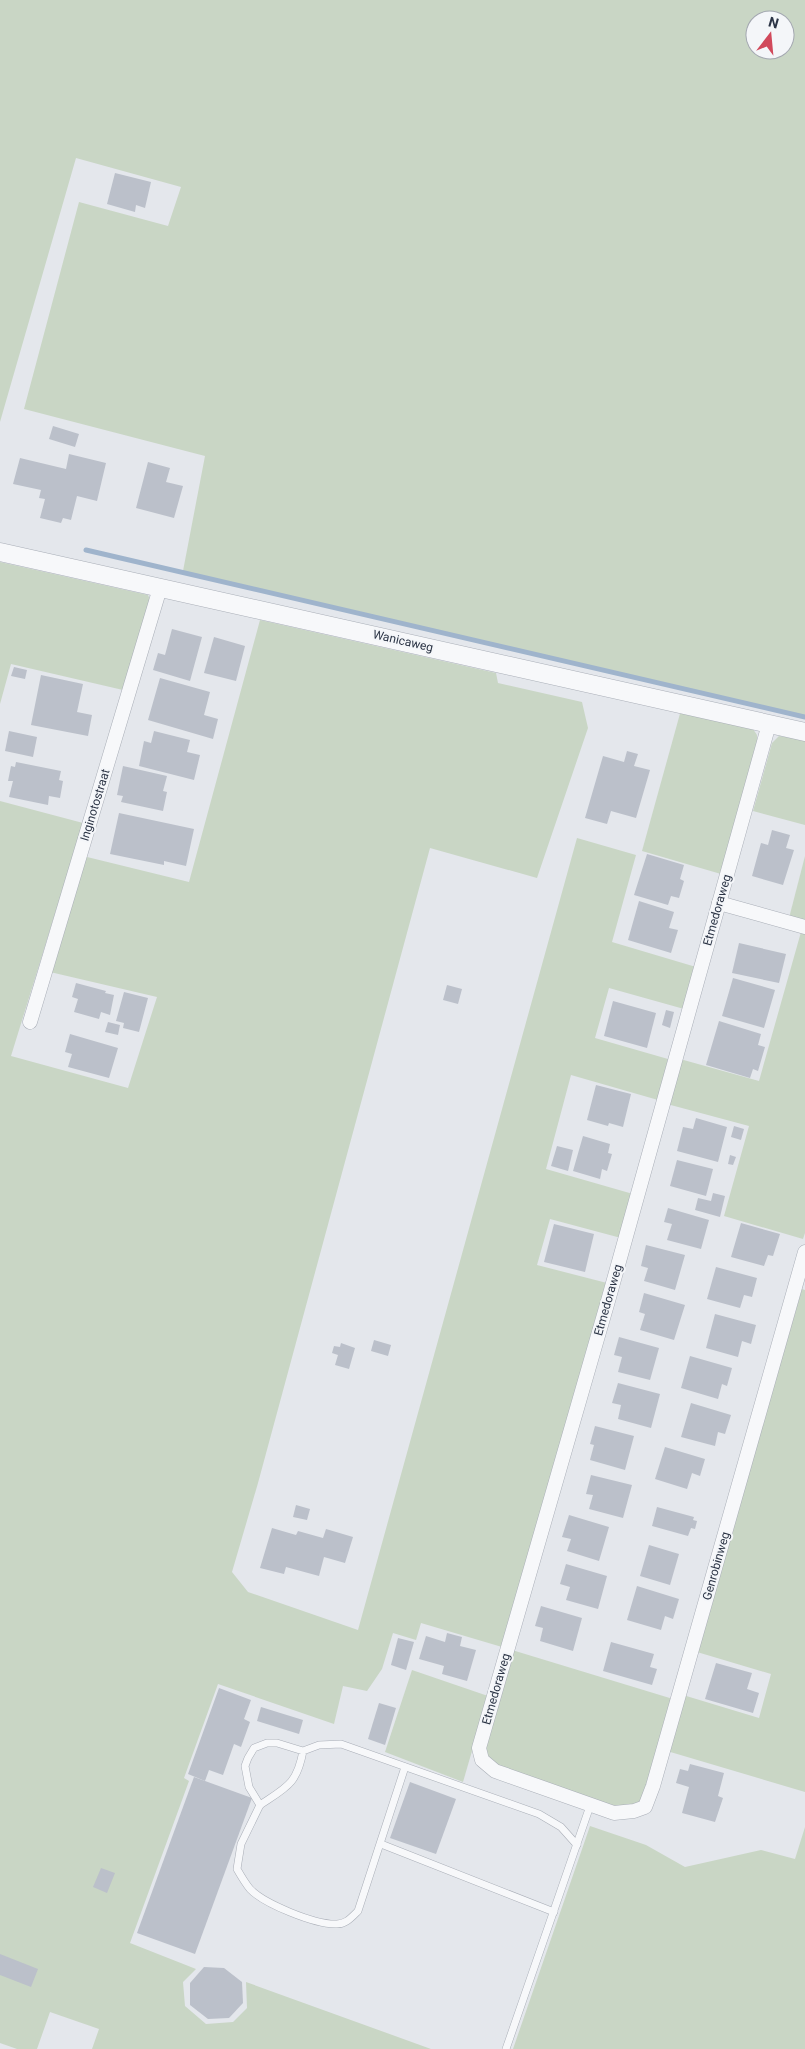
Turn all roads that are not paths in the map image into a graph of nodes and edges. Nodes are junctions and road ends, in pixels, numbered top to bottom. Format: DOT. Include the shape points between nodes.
graph roads {
  1 [pos="0,552"];
  2 [pos="160,588"];
  3 [pos="770,724"];
  4 [pos="805,732"];
  5 [pos="719,903"];
  6 [pos="805,927"];
  7 [pos="30,1022"];
  8 [pos="805,1252"];
  9 [pos="303,1751"];
  10 [pos="405,1767"];
  11 [pos="260,1805"];
  12 [pos="590,1806"];
  13 [pos="381,1844"];
  14 [pos="577,1844"];
  15 [pos="554,1912"];
  16 [pos="506,2049"];
  1 -- 2 [label="street, Wanicaweg"];
  2 -- 3 [label="street, Wanicaweg"];
  2 -- 7 [label="street, Inginotostraat"];
  3 -- 4 [label="street, Wanicaweg"];
  3 -- 5 [label="street, Etmedoraweg"];
  5 -- 6 [label="street"];
  5 -- 12 [label="street, Etmedoraweg" via="478,1748 482,1760 495,1771"];
  8 -- 12 [label="street, Genrobinweg" via="646,1807 614,1813"];
  9 -- 10 [label="lane" via="319,1745 341,1744"];
  9 -- 11 [label="lane" via="293,1781"];
  9 -- 11 [label="lane" via="277,1743 254,1748 245,1766 249,1787"];
  10 -- 13 [label="lane"];
  10 -- 14 [label="lane" via="539,1814 561,1826"];
  11 -- 13 [label="lane" via="242,1844 237,1869 250,1889 272,1906 317,1921 336,1924 348,1921 358,1911"];
  12 -- 14 [label="lane"];
  13 -- 15 [label="lane"];
  14 -- 15 [label="lane"];
  15 -- 16 [label="lane"];
}
